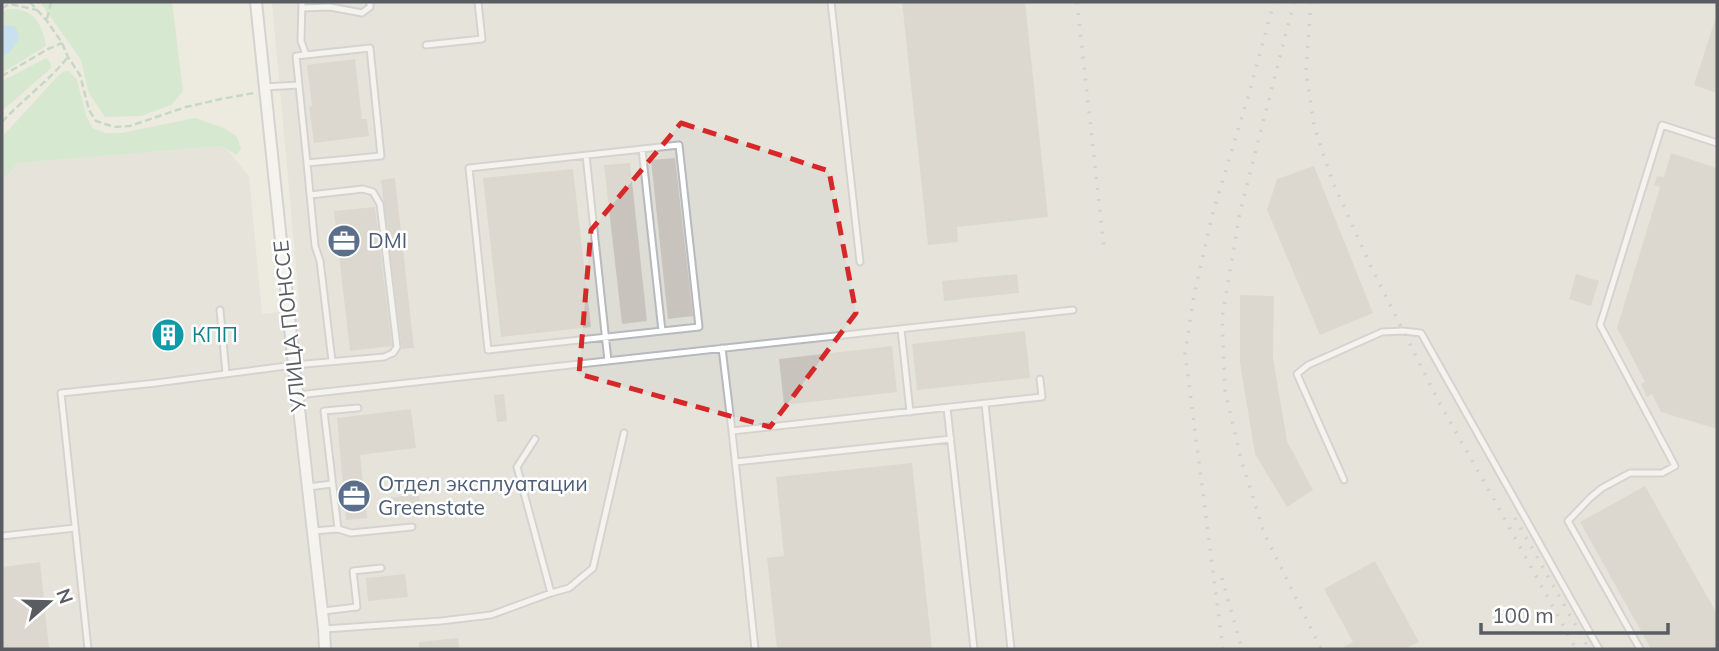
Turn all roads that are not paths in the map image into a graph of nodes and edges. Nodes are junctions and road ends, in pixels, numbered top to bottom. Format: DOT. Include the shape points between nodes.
graph roads {
  1 [pos="256,2"];
  2 [pos="370,2"];
  3 [pos="478,2"];
  4 [pos="831,2"];
  5 [pos="302,5"];
  6 [pos="426,45"];
  7 [pos="306,55"];
  8 [pos="299,85"];
  9 [pos="264,89"];
  10 [pos="1717,143"];
  11 [pos="642,149"];
  12 [pos="586,155"];
  13 [pos="307,163"];
  14 [pos="310,195"];
  15 [pos="860,262"];
  16 [pos="220,310"];
  17 [pos="1073,310"];
  18 [pos="901,329"];
  19 [pos="662,331"];
  20 [pos="606,337"];
  21 [pos="722,348"];
  22 [pos="332,361"];
  23 [pos="608,361"];
  24 [pos="294,365"];
  25 [pos="226,373"];
  26 [pos="1040,379"];
  27 [pos="297,395"];
  28 [pos="985,404"];
  29 [pos="358,408"];
  30 [pos="947,408"];
  31 [pos="910,412"];
  32 [pos="732,431"];
  33 [pos="624,433"];
  34 [pos="535,439"];
  35 [pos="951,439"];
  36 [pos="735,462"];
  37 [pos="1344,480"];
  38 [pos="332,484"];
  39 [pos="308,487"];
  40 [pos="412,527"];
  41 [pos="75,528"];
  42 [pos="338,528"];
  43 [pos="313,531"];
  44 [pos="2,536"];
  45 [pos="381,568"];
  46 [pos="551,593"];
  47 [pos="322,611"];
  48 [pos="324,629"];
  49 [pos="88,649"];
  50 [pos="325,649"];
  51 [pos="755,649"];
  52 [pos="974,649"];
  53 [pos="1012,649"];
  54 [pos="1599,649"];
  55 [pos="1640,649"];
  1 -- 9 [label="street, УЛИЦА ПОНССЕ"];
  2 -- 5 [label="lane" via="362,13"];
  3 -- 6 [label="lane" via="482,39"];
  4 -- 15 [label="lane"];
  5 -- 7 [label="lane" via="301,41"];
  7 -- 8 [label="lane" via="296,56"];
  7 -- 13 [label="lane" via="370,48 381,156"];
  8 -- 9 [label="lane"];
  8 -- 13 [label="lane"];
  9 -- 24 [label="street, УЛИЦА ПОНССЕ"];
  10 -- 55 [label="lane" via="1662,125 1600,325 1675,466 1661,473 1630,473 1602,488 1568,521"];
  11 -- 12 [label="lane"];
  11 -- 19 [label="lane"];
  11 -- 19 [label="lane" via="679,145 699,327"];
  12 -- 20 [label="lane"];
  12 -- 20 [label="lane" via="468,168 488,350"];
  13 -- 14 [label="lane"];
  14 -- 22 [label="lane"];
  14 -- 22 [label="lane" via="363,189 373,192 380,204 397,347 384,357"];
  16 -- 25 [label="lane"];
  17 -- 18 [label="lane"];
  18 -- 21 [label="lane"];
  18 -- 31 [label="lane"];
  19 -- 20 [label="lane"];
  20 -- 23 [label="lane"];
  21 -- 23 [label="lane"];
  21 -- 32 [label="lane"];
  22 -- 24 [label="lane"];
  23 -- 27 [label="lane"];
  24 -- 25 [label="lane"];
  24 -- 27 [label="street, УЛИЦА ПОНССЕ"];
  25 -- 41 [label="lane" via="61,393"];
  26 -- 28 [label="lane" via="1042,397"];
  27 -- 39 [label="street, УЛИЦА ПОНССЕ"];
  28 -- 30 [label="lane"];
  28 -- 53 [label="lane"];
  29 -- 38 [label="lane" via="324,411"];
  30 -- 31 [label="lane"];
  30 -- 35 [label="lane"];
  31 -- 32 [label="lane"];
  32 -- 36 [label="lane"];
  33 -- 46 [label="lane" via="593,568 569,587"];
  34 -- 46 [label="lane" via="517,467"];
  35 -- 36 [label="lane"];
  35 -- 52 [label="lane"];
  36 -- 51 [label="lane"];
  37 -- 54 [label="lane" via="1297,374 1382,332 1421,333"];
  38 -- 39 [label="lane"];
  38 -- 42 [label="lane"];
  39 -- 43 [label="street, УЛИЦА ПОНССЕ"];
  40 -- 42 [label="lane" via="351,534"];
  41 -- 44 [label="lane"];
  41 -- 49 [label="lane"];
  42 -- 43 [label="lane"];
  43 -- 47 [label="street, УЛИЦА ПОНССЕ"];
  45 -- 47 [label="lane" via="353,571 357,607"];
  46 -- 48 [label="lane" via="491,615"];
  47 -- 48 [label="street, УЛИЦА ПОНССЕ"];
  48 -- 50 [label="street, УЛИЦА ПОНССЕ"];
}
